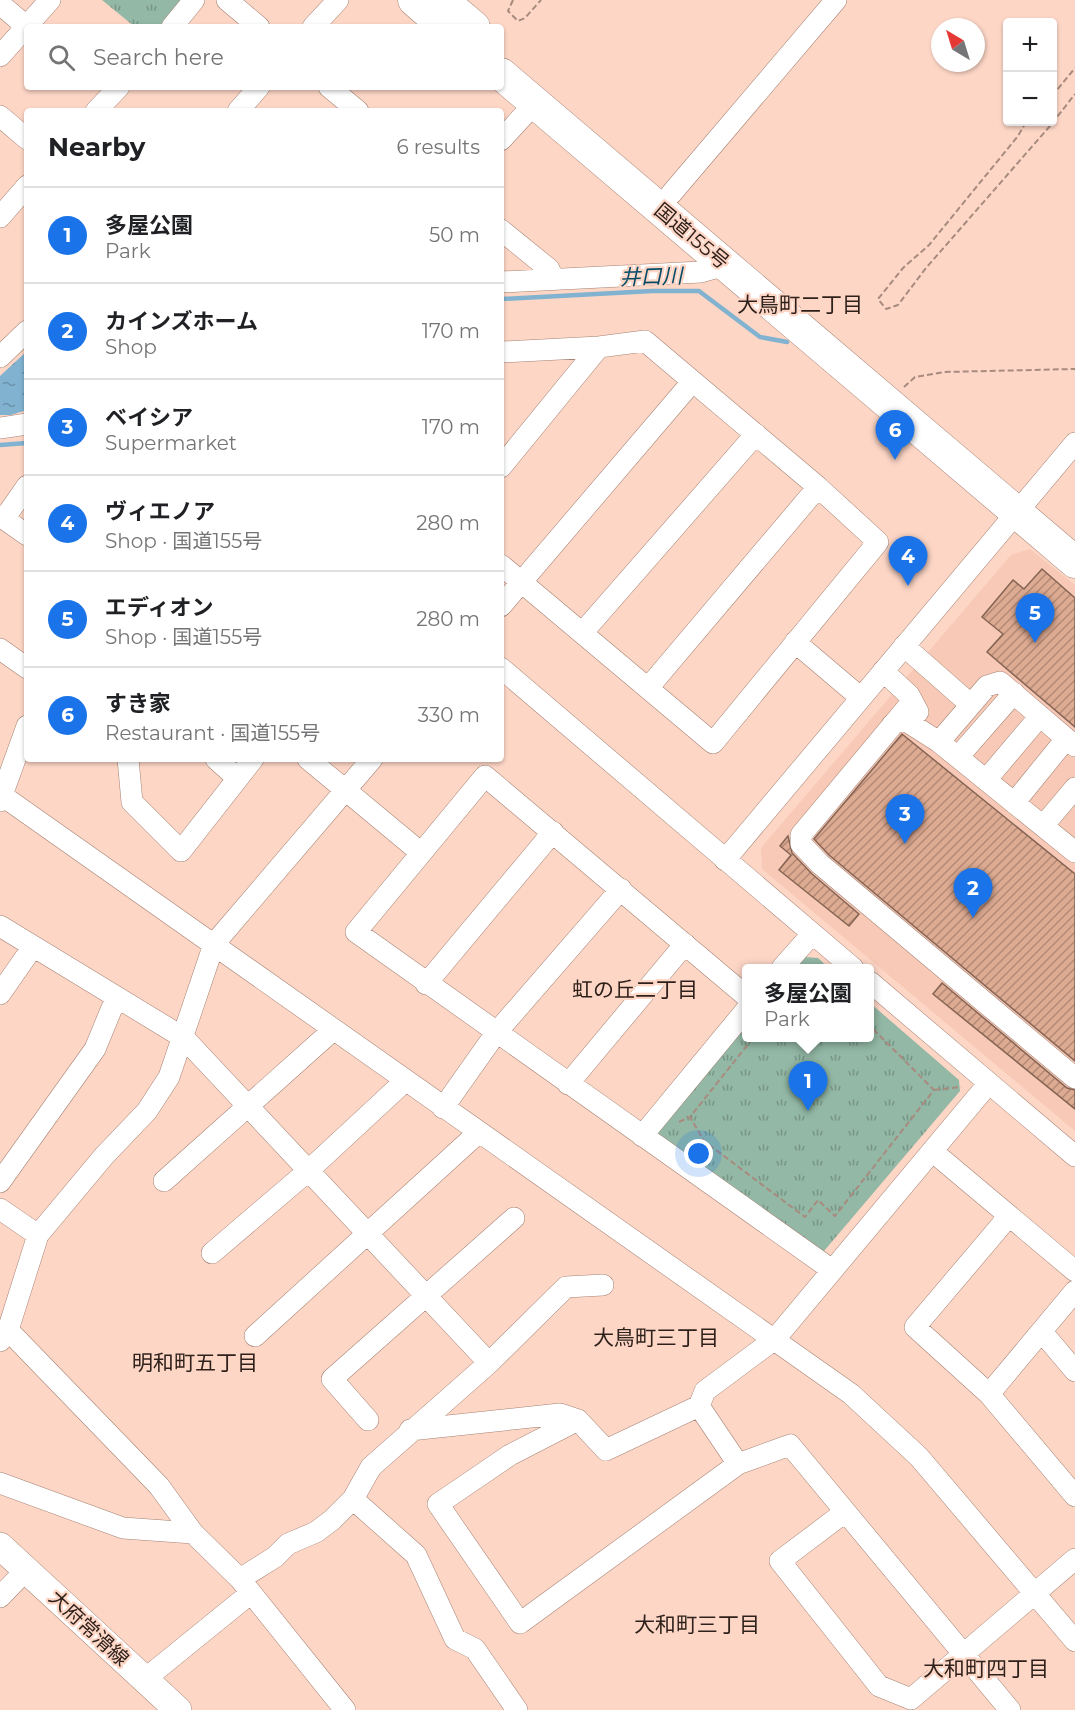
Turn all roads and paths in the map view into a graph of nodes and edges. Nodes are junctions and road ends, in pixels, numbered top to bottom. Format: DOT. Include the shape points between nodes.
graph roads {
  1 [pos="50,0"];
  2 [pos="194,0"];
  3 [pos="227,0"];
  4 [pos="338,0"];
  5 [pos="414,0"];
  6 [pos="442,0"];
  7 [pos="513,0"];
  8 [pos="541,0"];
  9 [pos="836,0"];
  10 [pos="0,4"];
  11 [pos="24,24"];
  12 [pos="28,24"];
  13 [pos="174,24"];
  14 [pos="255,24"];
  15 [pos="316,24"];
  16 [pos="442,24"];
  17 [pos="470,24"];
  18 [pos="24,28"];
  19 [pos="504,53"];
  20 [pos="0,56"];
  21 [pos="1075,68"];
  22 [pos="504,77"];
  23 [pos="116,90"];
  24 [pos="256,90"];
  25 [pos="333,90"];
  26 [pos="1057,91"];
  27 [pos="1075,94"];
  28 [pos="535,103"];
  29 [pos="99,108"];
  30 [pos="241,108"];
  31 [pos="354,108"];
  32 [pos="0,116"];
  33 [pos="1057,117"];
  34 [pos="1024,126"];
  35 [pos="1050,126"];
  36 [pos="24,136"];
  37 [pos="504,137"];
  38 [pos="24,189"];
  39 [pos="671,194"];
  40 [pos="0,217"];
  41 [pos="504,232"];
  42 [pos="726,265"];
  43 [pos="554,278"];
  44 [pos="504,282"];
  45 [pos="24,334"];
  46 [pos="599,347"];
  47 [pos="504,352"];
  48 [pos="0,357"];
  49 [pos="1075,369"];
  50 [pos="692,382"];
  51 [pos="902,388"];
  52 [pos="24,424"];
  53 [pos="0,428"];
  54 [pos="756,434"];
  55 [pos="1075,443"];
  56 [pos="504,463"];
  57 [pos="818,487"];
  58 [pos="24,490"];
  59 [pos="1023,505"];
  60 [pos="2,518"];
  61 [pos="24,533"];
  62 [pos="1075,534"];
  63 [pos="1075,562"];
  64 [pos="504,568"];
  65 [pos="521,582"];
  66 [pos="504,602"];
  67 [pos="583,632"];
  68 [pos="795,642"];
  69 [pos="904,646"];
  70 [pos="0,649"];
  71 [pos="24,666"];
  72 [pos="504,671"];
  73 [pos="883,671"];
  74 [pos="648,688"];
  75 [pos="1014,693"];
  76 [pos="861,698"];
  77 [pos="911,703"];
  78 [pos="970,704"];
  79 [pos="1040,716"];
  80 [pos="892,725"];
  81 [pos="24,734"];
  82 [pos="939,742"];
  83 [pos="1071,742"];
  84 [pos="958,757"];
  85 [pos="128,762"];
  86 [pos="219,762"];
  87 [pos="250,762"];
  88 [pos="311,762"];
  89 [pos="369,762"];
  90 [pos="237,778"];
  91 [pos="986,780"];
  92 [pos="1075,788"];
  93 [pos="345,791"];
  94 [pos="1,797"];
  95 [pos="1014,802"];
  96 [pos="1043,826"];
  97 [pos="553,832"];
  98 [pos="1074,848"];
  99 [pos="420,852"];
  100 [pos="725,860"];
  101 [pos="621,889"];
  102 [pos="0,926"];
  103 [pos="812,934"];
  104 [pos="214,944"];
  105 [pos="686,944"];
  106 [pos="32,948"];
  107 [pos="786,964"];
  108 [pos="847,964"];
  109 [pos="426,984"];
  110 [pos="874,985"];
  111 [pos="742,992"];
  112 [pos="0,994"];
  113 [pos="116,998"];
  114 [pos="742,1016"];
  115 [pos="332,1030"];
  116 [pos="874,1030"];
  117 [pos="496,1034"];
  118 [pos="184,1038"];
  119 [pos="750,1042"];
  120 [pos="1075,1078"];
  121 [pos="405,1081"];
  122 [pos="989,1083"];
  123 [pos="568,1084"];
  124 [pos="249,1107"];
  125 [pos="443,1108"];
  126 [pos="478,1133"];
  127 [pos="642,1136"];
  128 [pos="932,1151"];
  129 [pos="1075,1155"];
  130 [pos="308,1171"];
  131 [pos="164,1181"];
  132 [pos="0,1182"];
  133 [pos="0,1209"];
  134 [pos="1009,1216"];
  135 [pos="514,1218"];
  136 [pos="367,1233"];
  137 [pos="38,1235"];
  138 [pos="212,1253"];
  139 [pos="832,1270"];
  140 [pos="1075,1271"];
  141 [pos="603,1285"];
  142 [pos="1075,1291"];
  143 [pos="426,1296"];
  144 [pos="1042,1332"];
  145 [pos="4,1336"];
  146 [pos="255,1336"];
  147 [pos="775,1339"];
  148 [pos="489,1362"];
  149 [pos="1075,1371"];
  150 [pos="989,1394"];
  151 [pos="699,1406"];
  152 [pos="368,1420"];
  153 [pos="578,1420"];
  154 [pos="410,1430"];
  155 [pos="738,1464"];
  156 [pos="0,1483"];
  157 [pos="1075,1496"];
  158 [pos="353,1499"];
  159 [pos="845,1512"];
  160 [pos="193,1533"];
  161 [pos="0,1546"];
  162 [pos="1075,1559"];
  163 [pos="26,1570"];
  164 [pos="245,1586"];
  165 [pos="1034,1594"];
  166 [pos="0,1597"];
  167 [pos="1075,1641"];
  168 [pos="963,1656"];
  169 [pos="145,1679"];
  170 [pos="178,1710"];
  171 [pos="345,1710"];
  172 [pos="517,1710"];
  173 [pos="1010,1710"];
  1 -- 12 [label="street"];
  2 -- 13 [label="street"];
  3 -- 14 [label="street"];
  4 -- 15 [label="street"];
  5 -- 16 [label="highway"];
  6 -- 17 [label="highway"];
  7 -- 8 [label="path" via="508,11 518,21"];
  9 -- 39 [label="street"];
  10 -- 11 [label="street"];
  18 -- 20 [label="street"];
  19 -- 39 [label="highway, 国道155号"];
  21 -- 26 [label="path"];
  22 -- 28 [label="highway, 国道155号"];
  23 -- 29 [label="street"];
  24 -- 30 [label="street"];
  25 -- 31 [label="street"];
  27 -- 33 [label="path"];
  28 -- 37 [label="street"];
  28 -- 42 [label="highway, 国道155号"];
  32 -- 36 [label="street"];
  34 -- 35 [label="path" via="956,213 878,299 886,309 898,305 926,267"];
  38 -- 40 [label="street"];
  39 -- 51 [label="highway, 国道155号"];
  41 -- 43 [label="street" via="549,269"];
  42 -- 43 [label="street" via="701,272"];
  42 -- 59 [label="highway, 国道155号"];
  43 -- 44 [label="street"];
  45 -- 48 [label="street"];
  46 -- 47 [label="street"];
  46 -- 50 [label="street" via="645,341"];
  46 -- 56 [label="street"];
  49 -- 51 [label="path" via="944,372 915,377"];
  50 -- 54 [label="street"];
  50 -- 65 [label="street"];
  51 -- 59 [label="highway, 国道155号"];
  52 -- 53 [label="street"];
  54 -- 57 [label="street"];
  54 -- 67 [label="street"];
  55 -- 59 [label="street"];
  57 -- 68 [label="street" via="878,542"];
  57 -- 74 [label="street"];
  58 -- 60 [label="street"];
  59 -- 62 [label="highway, 国道155号"];
  59 -- 63 [label="highway, 国道155号"];
  59 -- 69 [label="street"];
  60 -- 61 [label="street"];
  64 -- 65 [label="street"];
  65 -- 66 [label="street"];
  65 -- 67 [label="street"];
  67 -- 74 [label="street"];
  68 -- 74 [label="street" via="713,743"];
  68 -- 76 [label="street"];
  69 -- 73 [label="street"];
  69 -- 78 [label="street"];
  70 -- 71 [label="street"];
  72 -- 100 [label="street"];
  73 -- 76 [label="street"];
  73 -- 77 [label="street" via="909,695"];
  75 -- 78 [label="street" via="1000,682 987,686"];
  75 -- 79 [label="street"];
  75 -- 84 [label="street"];
  76 -- 100 [label="street"];
  77 -- 80 [label="street"];
  77 -- 82 [label="street"];
  78 -- 82 [label="street"];
  79 -- 83 [label="street"];
  79 -- 91 [label="street"];
  80 -- 82 [label="street" via="903,719"];
  80 -- 120 [label="street" via="801,835 801,844"];
  81 -- 94 [label="street"];
  82 -- 84 [label="street"];
  83 -- 95 [label="street"];
  84 -- 91 [label="street"];
  85 -- 90 [label="street" via="132,802 181,851"];
  86 -- 90 [label="street"];
  87 -- 90 [label="street"];
  88 -- 93 [label="street"];
  89 -- 93 [label="street"];
  91 -- 95 [label="street"];
  92 -- 96 [label="street"];
  93 -- 99 [label="street"];
  93 -- 104 [label="street"];
  94 -- 104 [label="street"];
  95 -- 96 [label="street"];
  96 -- 98 [label="street"];
  97 -- 99 [label="street" via="485,776"];
  97 -- 101 [label="street"];
  97 -- 109 [label="street"];
  99 -- 109 [label="street" via="356,932"];
  100 -- 103 [label="street"];
  101 -- 105 [label="street"];
  101 -- 117 [label="street"];
  102 -- 106 [label="street"];
  103 -- 107 [label="street"];
  103 -- 108 [label="street"];
  104 -- 115 [label="street"];
  104 -- 118 [label="street"];
  105 -- 111 [label="street"];
  105 -- 123 [label="street"];
  106 -- 112 [label="street"];
  106 -- 113 [label="street"];
  109 -- 117 [label="street"];
  110 -- 122 [label="street"];
  113 -- 118 [label="street"];
  113 -- 132 [label="street" via="95,1049"];
  114 -- 127 [label="street"];
  115 -- 121 [label="street"];
  115 -- 124 [label="street"];
  116 -- 119 [label="path" via="934,1090 835,1216 818,1200 805,1217 704,1141 690,1117"];
  117 -- 123 [label="street"];
  117 -- 125 [label="street"];
  118 -- 124 [label="street"];
  118 -- 137 [label="street" via="170,1077 147,1111"];
  121 -- 125 [label="street"];
  121 -- 130 [label="street"];
  122 -- 128 [label="street"];
  122 -- 129 [label="street"];
  123 -- 127 [label="street"];
  124 -- 130 [label="street"];
  124 -- 131 [label="street"];
  125 -- 126 [label="street"];
  126 -- 136 [label="street"];
  126 -- 147 [label="street"];
  127 -- 139 [label="street"];
  128 -- 134 [label="street"];
  128 -- 139 [label="street"];
  130 -- 136 [label="street"];
  130 -- 138 [label="street"];
  133 -- 137 [label="street"];
  134 -- 140 [label="street"];
  134 -- 150 [label="street" via="915,1327"];
  135 -- 143 [label="street"];
  136 -- 143 [label="street"];
  136 -- 146 [label="street"];
  137 -- 145 [label="street"];
  139 -- 147 [label="street"];
  141 -- 148 [label="street" via="566,1287"];
  142 -- 144 [label="street"];
  143 -- 148 [label="street"];
  143 -- 152 [label="street" via="332,1379"];
  144 -- 149 [label="street"];
  144 -- 150 [label="street"];
  145 -- 160 [label="street" via="159,1486"];
  147 -- 151 [label="street" via="705,1391"];
  147 -- 165 [label="street" via="851,1394 894,1432"];
  148 -- 154 [label="street"];
  150 -- 157 [label="street"];
  151 -- 153 [label="street" via="606,1450"];
  151 -- 155 [label="street"];
  153 -- 154 [label="street" via="560,1414"];
  153 -- 155 [label="street" via="510,1455 438,1504 520,1623"];
  154 -- 158 [label="street" via="371,1467"];
  155 -- 159 [label="street" via="790,1445"];
  156 -- 160 [label="street" via="123,1528"];
  158 -- 164 [label="street" via="316,1532 288,1544"];
  158 -- 172 [label="street" via="416,1555 455,1639 475,1649"];
  159 -- 168 [label="street"];
  159 -- 168 [label="street" via="780,1561 879,1686 911,1699"];
  160 -- 164 [label="street"];
  161 -- 163 [label="main road, 大府常滑線"];
  162 -- 165 [label="street"];
  163 -- 166 [label="street"];
  163 -- 169 [label="main road, 大府常滑線"];
  164 -- 169 [label="street"];
  164 -- 171 [label="street"];
  165 -- 167 [label="street"];
  165 -- 168 [label="street"];
  168 -- 173 [label="street"];
  169 -- 170 [label="main road, 大府常滑線"];
}
